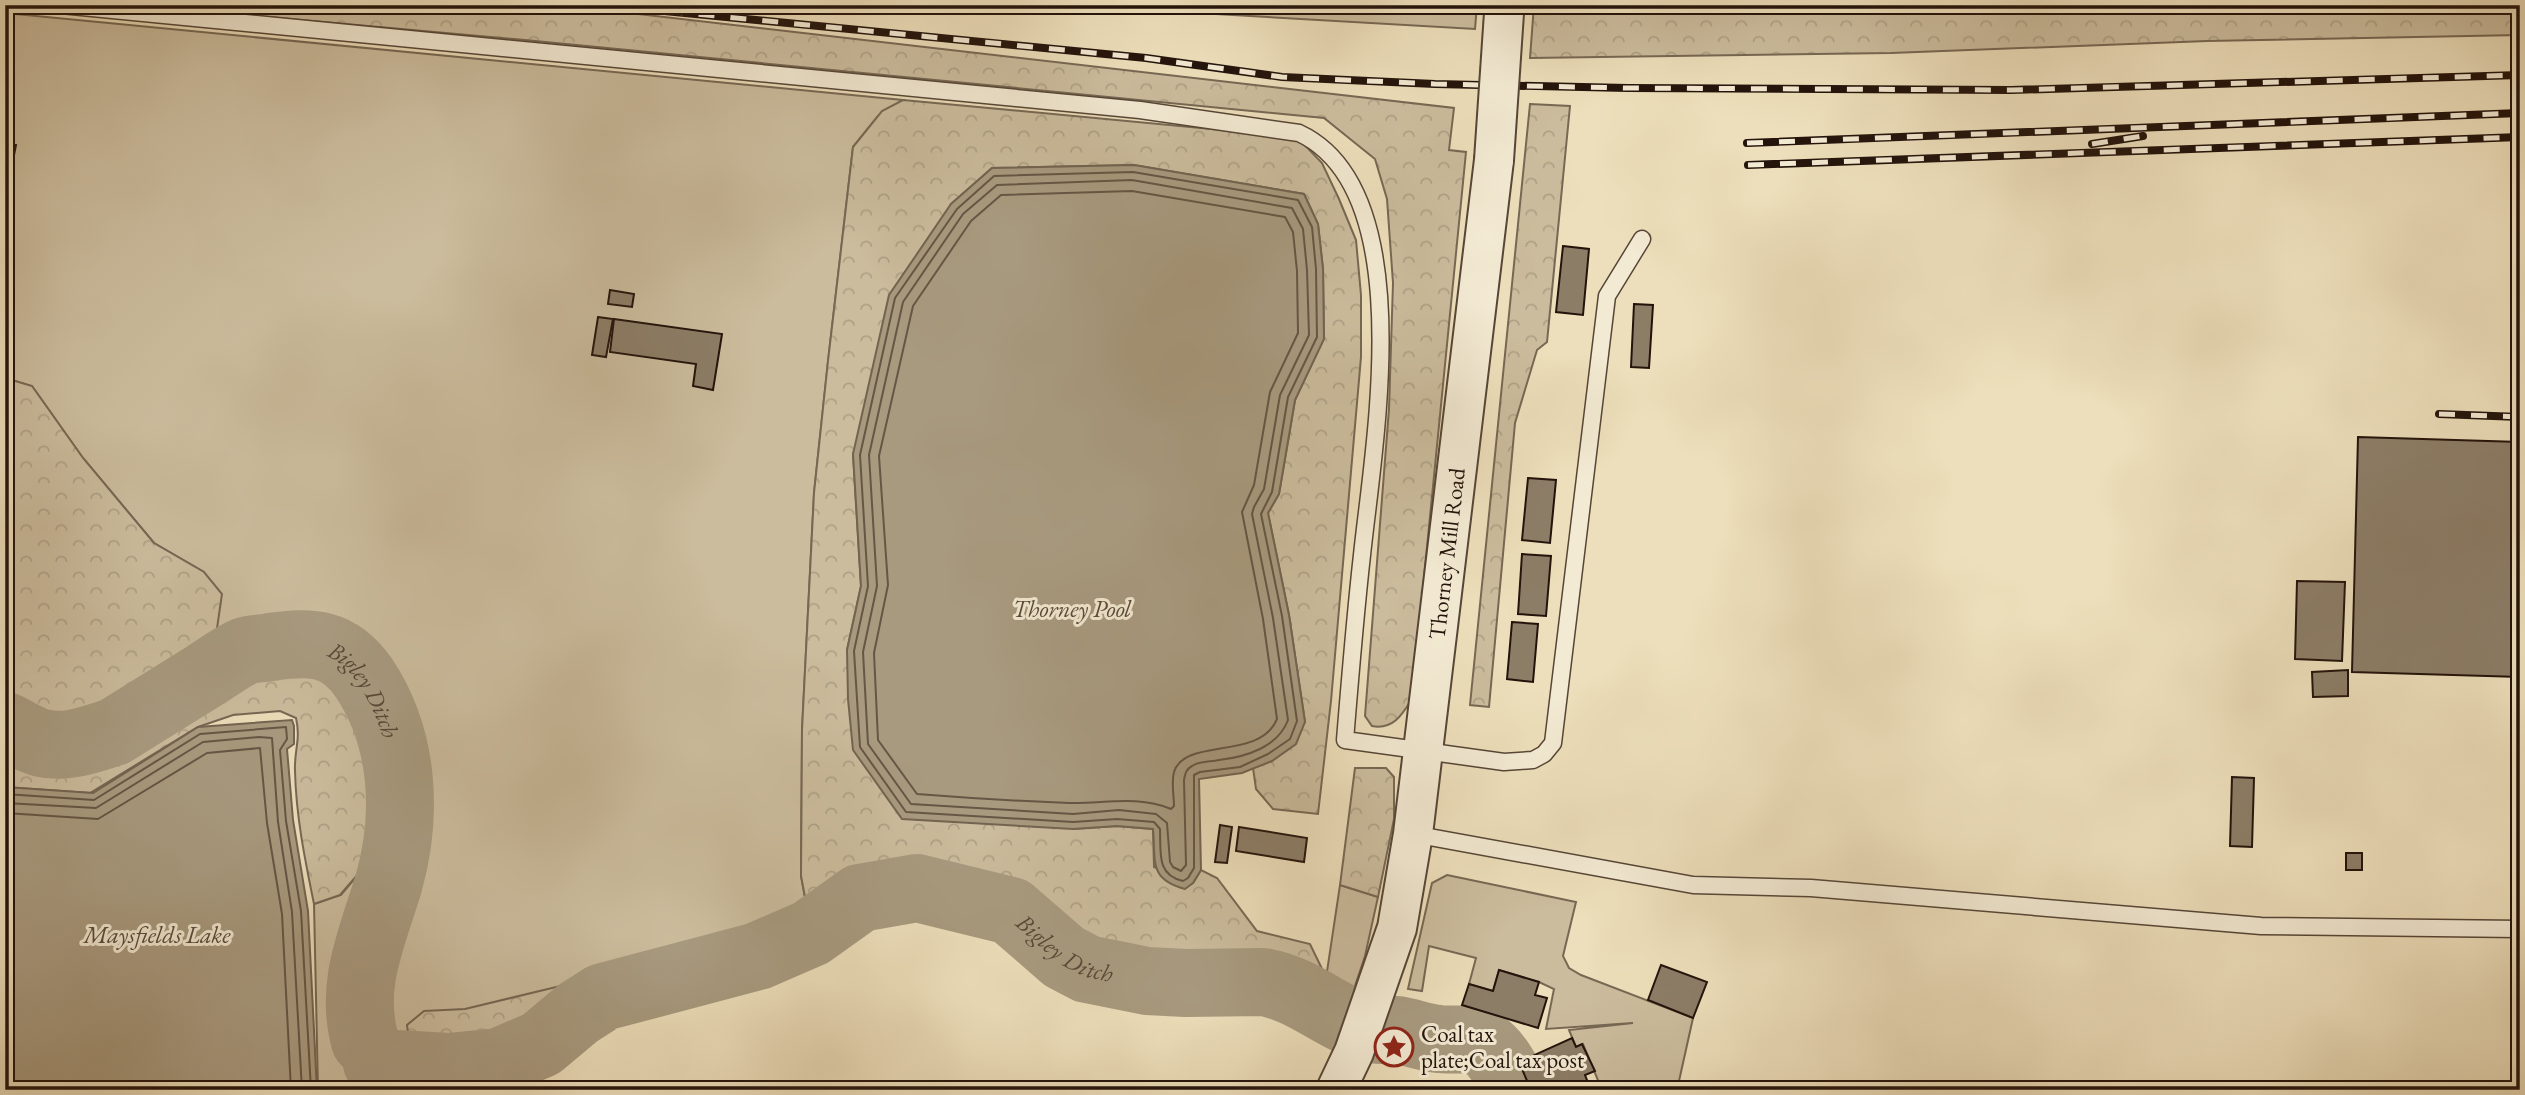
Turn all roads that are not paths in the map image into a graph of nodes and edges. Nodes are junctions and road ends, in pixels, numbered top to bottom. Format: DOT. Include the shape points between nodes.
graph roads {
  1 [pos="61,5"];
  2 [pos="1505,9"];
  3 [pos="1642,239"];
  4 [pos="1424,749"];
  5 [pos="1413,834"];
  6 [pos="2520,929"];
  7 [pos="1336,1090"];
  1 -- 4 [label="lane" via="1140,110 1299,133 1315,140 1345,173 1370,227 1381,309 1375,439 1345,740"];
  2 -- 4 [label="street, Thorney Mill Road, bridge" via="1494,160"];
  3 -- 4 [label="lane" via="1607,296 1553,743 1533,760 1518,762"];
  4 -- 5 [label="street, Thorney Mill Road"];
  5 -- 6 [label="lane" via="1693,885 1811,888 2262,926"];
  5 -- 7 [label="street, Thorney Mill Road" via="1397,928"];
}
